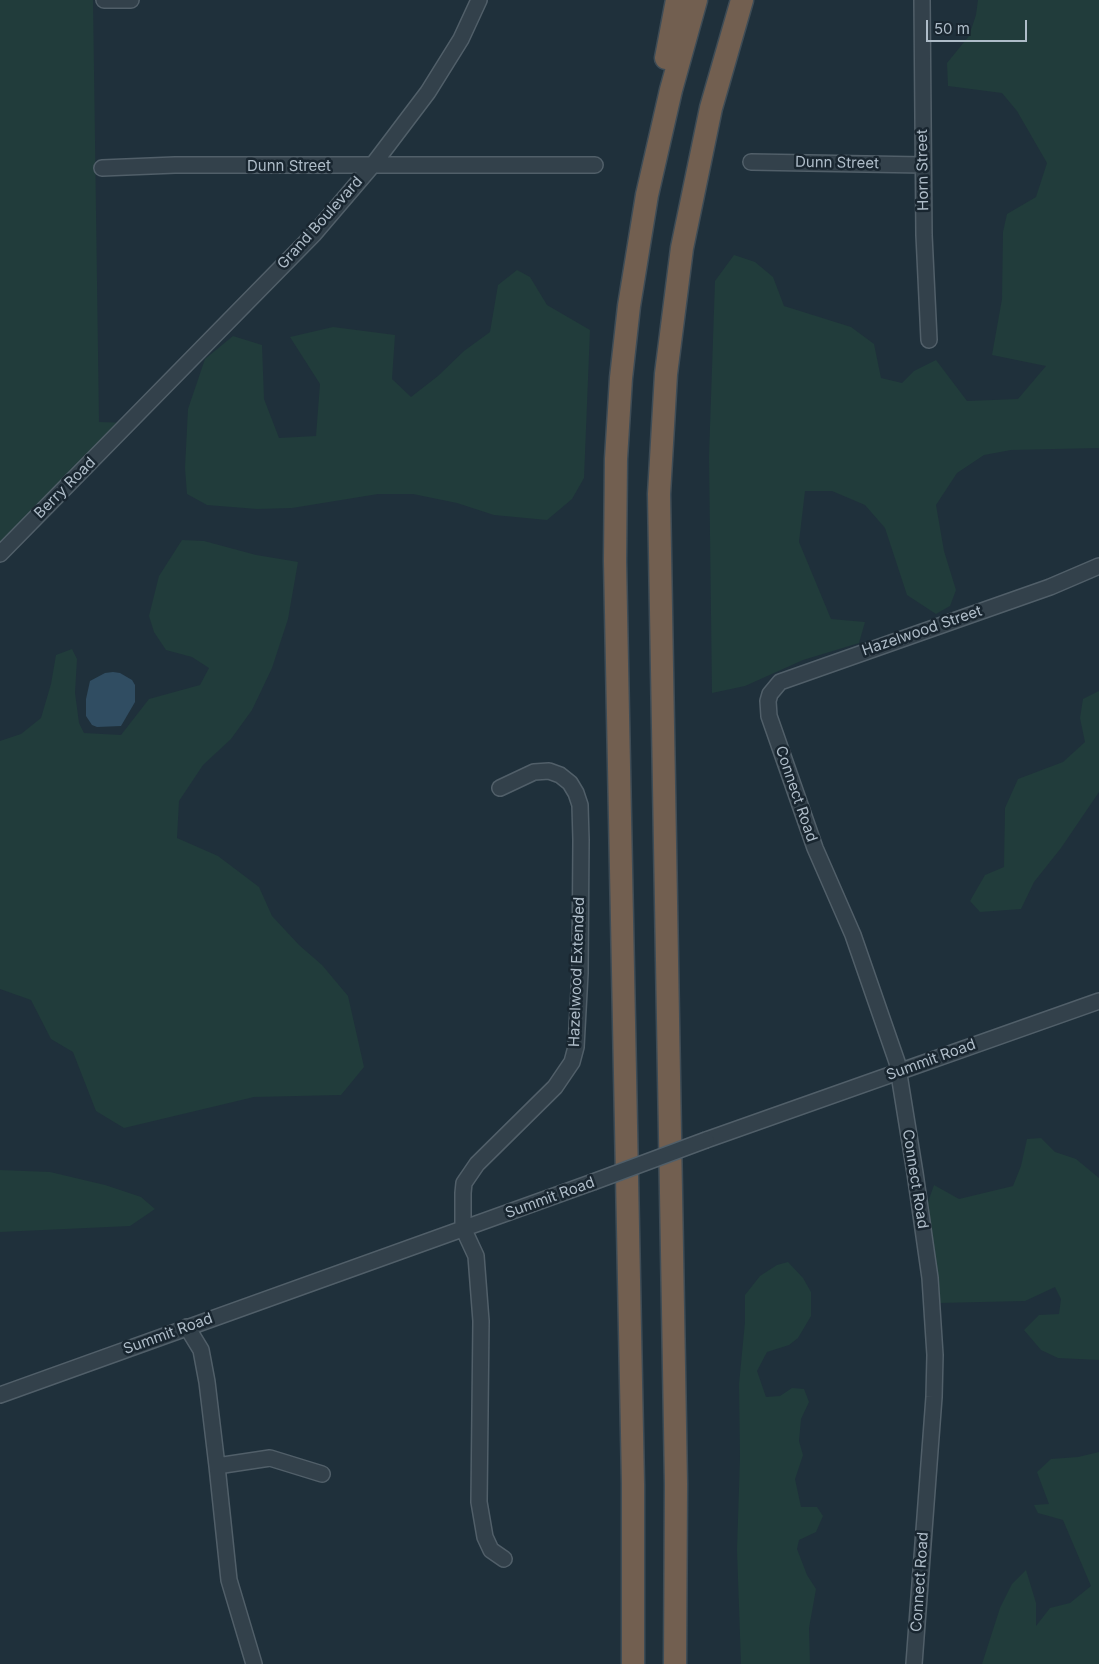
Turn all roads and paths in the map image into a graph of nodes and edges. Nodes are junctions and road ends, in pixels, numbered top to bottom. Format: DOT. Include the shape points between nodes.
graph roads {
  1 [pos="104,0"];
  2 [pos="131,0"];
  3 [pos="479,0"];
  4 [pos="677,0"];
  5 [pos="696,0"];
  6 [pos="742,0"];
  7 [pos="746,0"];
  8 [pos="922,0"];
  9 [pos="734,24"];
  10 [pos="751,162"];
  11 [pos="923,165"];
  12 [pos="372,166"];
  13 [pos="595,166"];
  14 [pos="102,168"];
  15 [pos="647,195"];
  16 [pos="928,340"];
  17 [pos="131,423"];
  18 [pos="0,554"];
  19 [pos="1099,566"];
  20 [pos="769,716"];
  21 [pos="500,788"];
  22 [pos="1099,1000"];
  23 [pos="899,1073"];
  24 [pos="463,1228"];
  25 [pos="188,1326"];
  26 [pos="0,1395"];
  27 [pos="217,1466"];
  28 [pos="322,1474"];
  29 [pos="504,1559"];
  30 [pos="254,1664"];
  31 [pos="633,1664"];
  32 [pos="675,1664"];
  33 [pos="914,1664"];
  1 -- 2 [label="street"];
  3 -- 12 [label="street, Grand Boulevard" via="446,66"];
  4 -- 15 [label="highway" via="661,86"];
  5 -- 15 [label="highway"];
  6 -- 9 [label="highway"];
  7 -- 9 [label="highway"];
  8 -- 11 [label="street, Horn Street"];
  9 -- 32 [label="highway" via="711,108 682,248 666,374 659,494 676,1474"];
  10 -- 11 [label="street, Dunn Street"];
  11 -- 16 [label="street, Horn Street"];
  12 -- 13 [label="street, Dunn Street"];
  12 -- 14 [label="street, Dunn Street"];
  12 -- 17 [label="street, Grand Boulevard" via="314,234 216,336 176,372"];
  15 -- 31 [label="highway" via="621,378 615,542 634,1484"];
  17 -- 18 [label="street, Berry Road"];
  19 -- 20 [label="street, Hazelwood Street" via="1050,587 780,682 770,694"];
  20 -- 23 [label="street, Connect Road" via="815,848 854,936"];
  21 -- 24 [label="street, Hazelwood Extended" via="534,772 549,771 570,783 580,805 580,973 576,1047 572,1062 555,1087 469,1173 463,1193"];
  22 -- 23 [label="street, Summit Road"];
  23 -- 24 [label="street, Summit Road, bridge"];
  23 -- 33 [label="street, Connect Road" via="930,1278 935,1355"];
  24 -- 25 [label="street, Summit Road"];
  24 -- 29 [label="street" via="476,1256 481,1321 479,1502 485,1537 491,1550"];
  25 -- 26 [label="street, Summit Road"];
  25 -- 27 [label="street" via="201,1350"];
  27 -- 28 [label="street" via="270,1458"];
  27 -- 30 [label="street" via="229,1580"];
}
